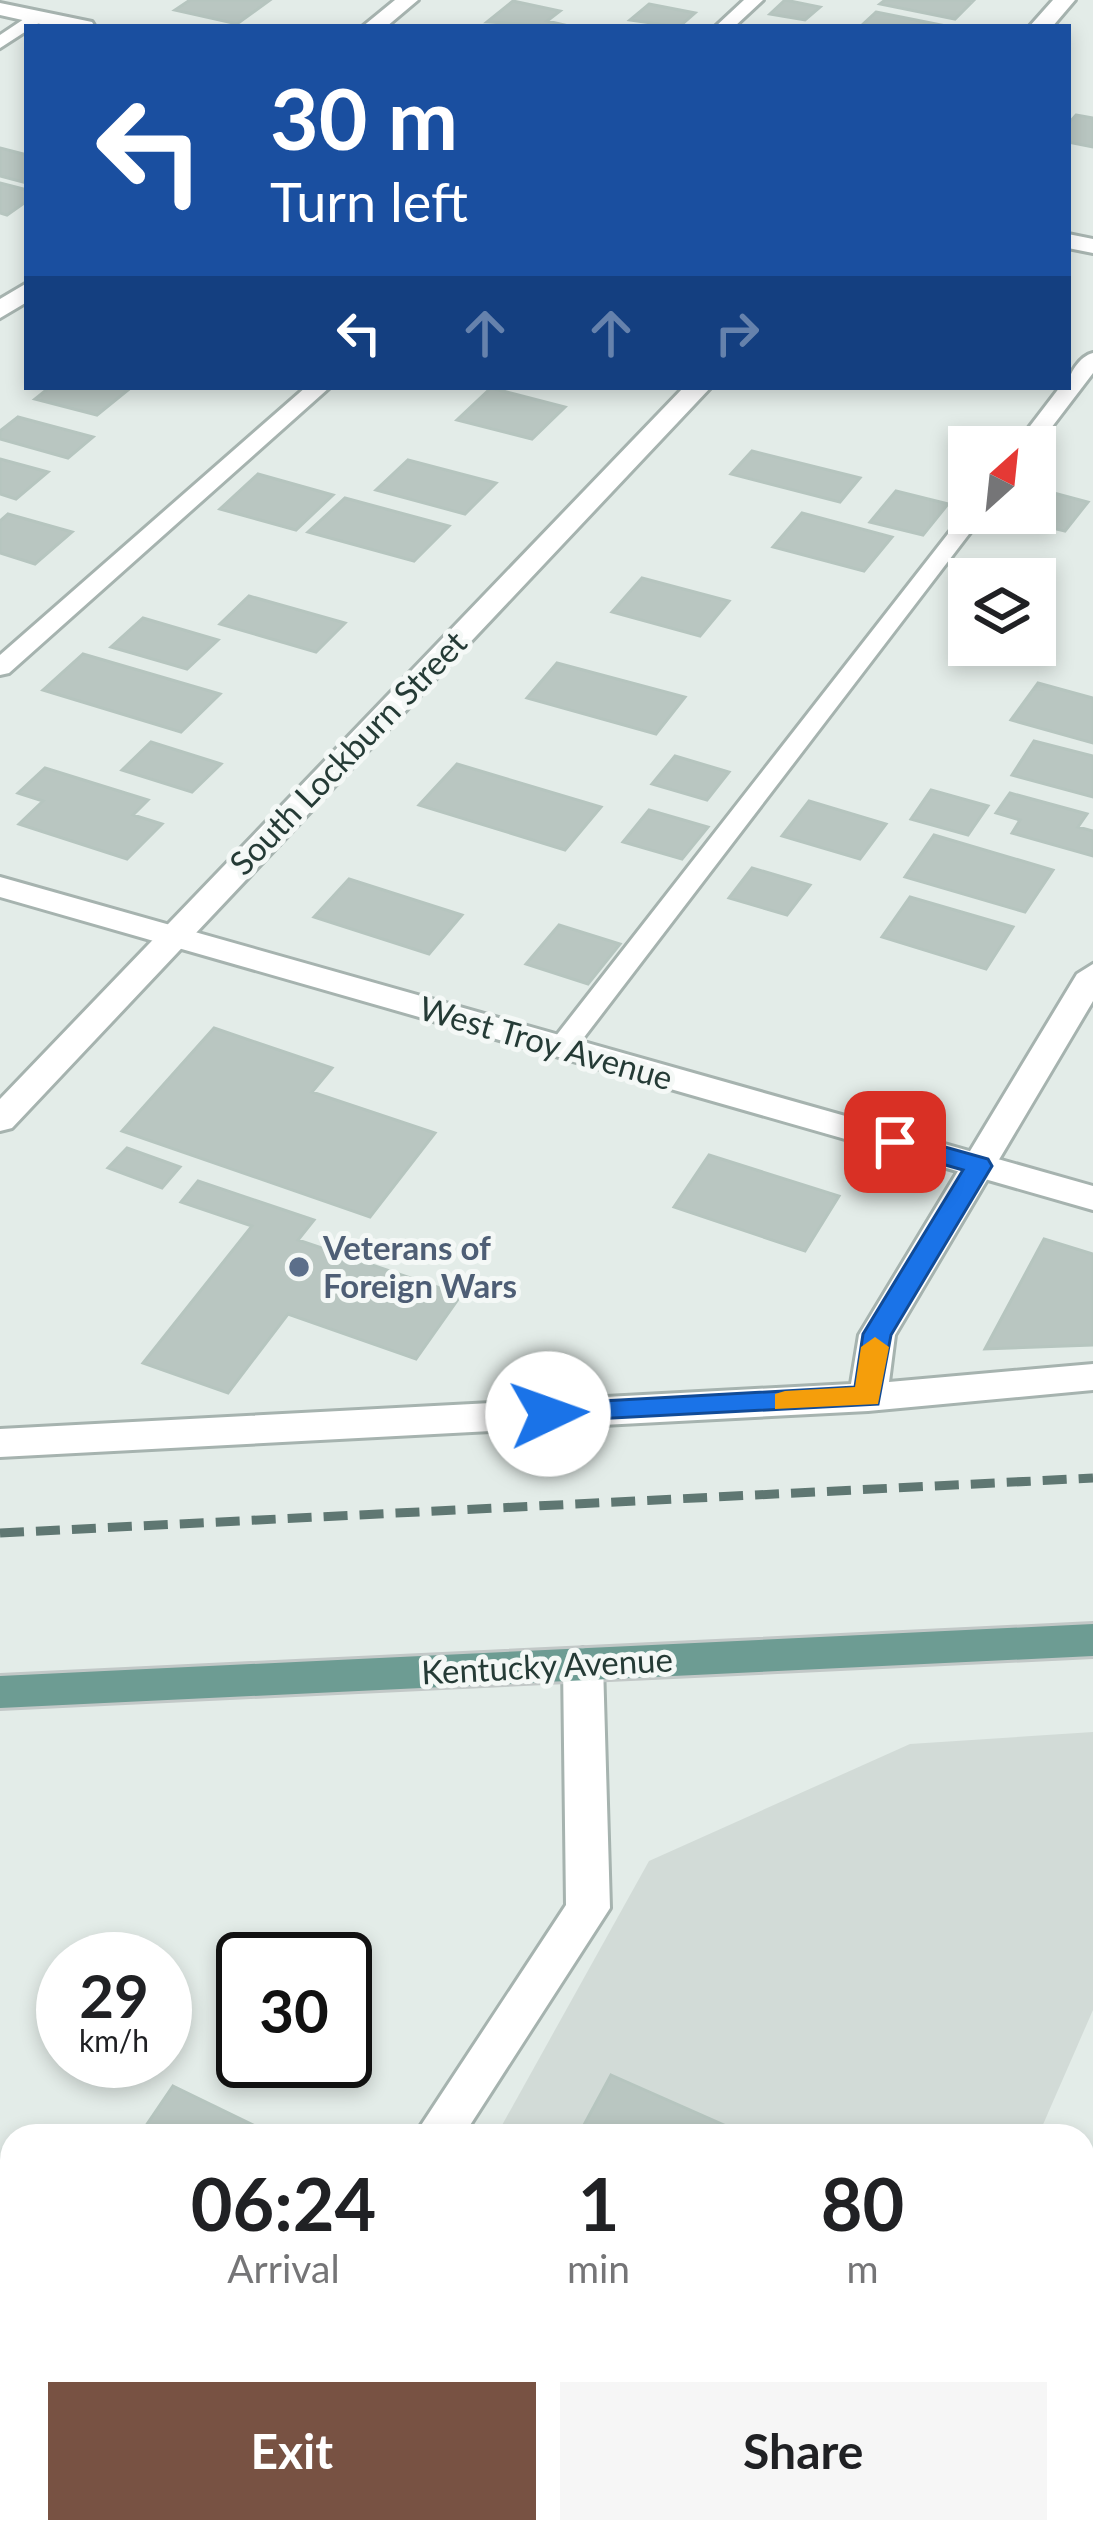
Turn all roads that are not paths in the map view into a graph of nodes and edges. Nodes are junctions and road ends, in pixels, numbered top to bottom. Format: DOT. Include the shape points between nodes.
graph roads {
  1 [pos="408,0"];
  2 [pos="754,0"];
  3 [pos="1065,0"];
  4 [pos="0,9"];
  5 [pos="39,17"];
  6 [pos="28,24"];
  7 [pos="70,24"];
  8 [pos="377,24"];
  9 [pos="727,24"];
  10 [pos="1043,24"];
  11 [pos="24,292"];
  12 [pos="0,311"];
  13 [pos="1093,358"];
  14 [pos="1071,387"];
  15 [pos="316,390"];
  16 [pos="695,390"];
  17 [pos="1069,390"];
  18 [pos="1041,426"];
  19 [pos="958,534"];
  20 [pos="0,668"];
  21 [pos="0,886"];
  22 [pos="173,937"];
  23 [pos="1093,974"];
  24 [pos="562,1047"];
  25 [pos="0,1120"];
  26 [pos="979,1166"];
  27 [pos="1093,1198"];
  28 [pos="1093,1377"];
  29 [pos="868,1397"];
  30 [pos="0,1444"];
  31 [pos="1093,1640"];
  32 [pos="583,1664"];
  33 [pos="0,1692"];
  34 [pos="445,2124"];
  1 -- 8 [label="street"];
  2 -- 9 [label="lane"];
  3 -- 10 [label="street"];
  4 -- 5 [label="street"];
  5 -- 6 [label="lane"];
  5 -- 7 [label="street"];
  11 -- 12 [label="street"];
  13 -- 14 [label="lane"];
  15 -- 20 [label="lane"];
  16 -- 22 [label="street, South Lockburn Street"];
  17 -- 18 [label="lane"];
  19 -- 24 [label="lane"];
  21 -- 22 [label="street, West Troy Avenue"];
  22 -- 24 [label="street, West Troy Avenue"];
  22 -- 25 [label="street, South Lockburn Street"];
  23 -- 26 [label="street"];
  24 -- 26 [label="street, West Troy Avenue"];
  26 -- 27 [label="street, West Troy Avenue"];
  26 -- 29 [label="street" via="877,1334"];
  28 -- 29 [label="street"];
  29 -- 30 [label="street"];
  31 -- 32 [label="main road, Kentucky Avenue"];
  32 -- 33 [label="main road, Kentucky Avenue"];
  32 -- 34 [label="street" via="588,1908"];
}
